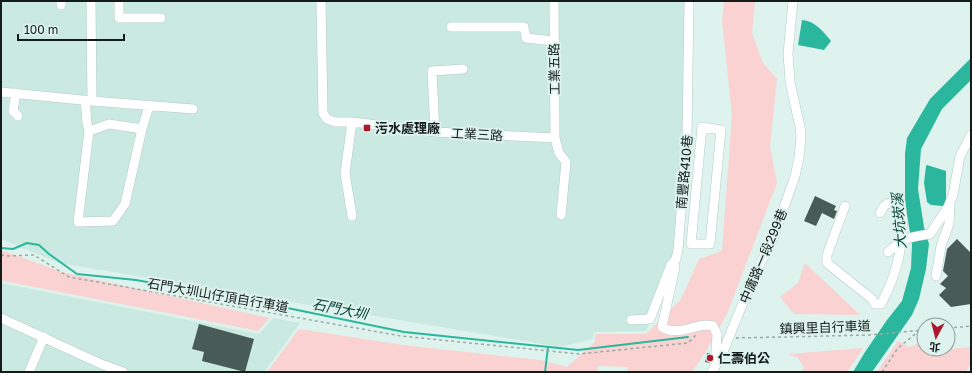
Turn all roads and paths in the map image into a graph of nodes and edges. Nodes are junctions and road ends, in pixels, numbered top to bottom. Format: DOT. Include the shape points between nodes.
graph roads {
  1 [pos="91,1"];
  2 [pos="119,1"];
  3 [pos="321,1"];
  4 [pos="554,1"];
  5 [pos="689,1"];
  6 [pos="793,1"];
  7 [pos="161,18"];
  8 [pos="451,27"];
  9 [pos="554,41"];
  10 [pos="463,69"];
  11 [pos="1,92"];
  12 [pos="16,93"];
  13 [pos="88,101"];
  14 [pos="149,106"];
  15 [pos="193,109"];
  16 [pos="18,116"];
  17 [pos="352,122"];
  18 [pos="142,129"];
  19 [pos="89,131"];
  20 [pos="435,132"];
  21 [pos="971,135"];
  22 [pos="555,138"];
  23 [pos="951,200"];
  24 [pos="845,206"];
  25 [pos="880,213"];
  26 [pos="680,214"];
  27 [pos="561,215"];
  28 [pos="694,215"];
  29 [pos="352,216"];
  30 [pos="905,239"];
  31 [pos="888,252"];
  32 [pos="1,255"];
  33 [pos="676,259"];
  34 [pos="936,276"];
  35 [pos="1,318"];
  36 [pos="631,320"];
  37 [pos="700,326"];
  38 [pos="971,326"];
  39 [pos="956,327"];
  40 [pos="916,331"];
  41 [pos="916,334"];
  42 [pos="44,338"];
  43 [pos="727,339"];
  44 [pos="99,368"];
  45 [pos="714,369"];
  46 [pos="29,372"];
  47 [pos="123,372"];
  48 [pos="882,372"];
  1 -- 13 [label="street"];
  2 -- 7 [label="street" via="119,18"];
  3 -- 17 [label="street, 工業三路" via="324,113 327,119 335,122"];
  4 -- 9 [label="street, 工業五路"];
  5 -- 26 [label="street, 南豐路410巷" via="687,137"];
  6 -- 43 [label="street, 中庸路一段299巷" via="788,54 790,82 801,136 795,176 773,239"];
  8 -- 9 [label="street" via="524,27 526,38"];
  9 -- 22 [label="street, 工業五路"];
  10 -- 20 [label="street" via="432,70"];
  11 -- 12 [label="street"];
  12 -- 13 [label="street"];
  12 -- 16 [label="street" via="13,112"];
  13 -- 14 [label="street"];
  13 -- 19 [label="street"];
  14 -- 15 [label="street"];
  14 -- 18 [label="street"];
  17 -- 20 [label="street, 工業三路"];
  17 -- 29 [label="street" via="345,173"];
  18 -- 19 [label="street" via="109,124"];
  18 -- 19 [label="street" via="125,204 113,221 78,222"];
  20 -- 22 [label="street, 工業三路"];
  21 -- 23 [label="street" via="960,156"];
  22 -- 27 [label="street, 工業五路" via="559,153 566,162"];
  23 -- 30 [label="street" via="930,234"];
  23 -- 34 [label="street" via="949,224"];
  24 -- 30 [label="street" via="827,255 827,263 876,304 881,304 886,295"];
  25 -- 30 [label="street" via="892,200 901,206"];
  26 -- 28 [label="street"];
  26 -- 33 [label="street, 南豐路410巷"];
  28 -- 28 [label="street" via="702,127 721,130 710,244 691,244"];
  30 -- 31 [label="street"];
  32 -- 37 [label="path, 石門大圳山仔頂自行車道" via="34,256 69,277 300,319 401,336 563,353 579,354 688,343 699,331"];
  33 -- 36 [label="street, 南豐路410巷" via="671,265 650,319"];
  33 -- 37 [label="street" via="662,327 679,331"];
  35 -- 42 [label="street"];
  37 -- 45 [label="street, 中庸路一段299巷" via="711,325 717,334"];
  38 -- 39 [label="path"];
  40 -- 43 [label="path, 鎮興里自行車道"];
  41 -- 48 [label="path" via="898,348"];
  42 -- 44 [label="street"];
  42 -- 46 [label="street"];
  43 -- 45 [label="street, 中庸路一段299巷"];
  44 -- 47 [label="street"];
}
